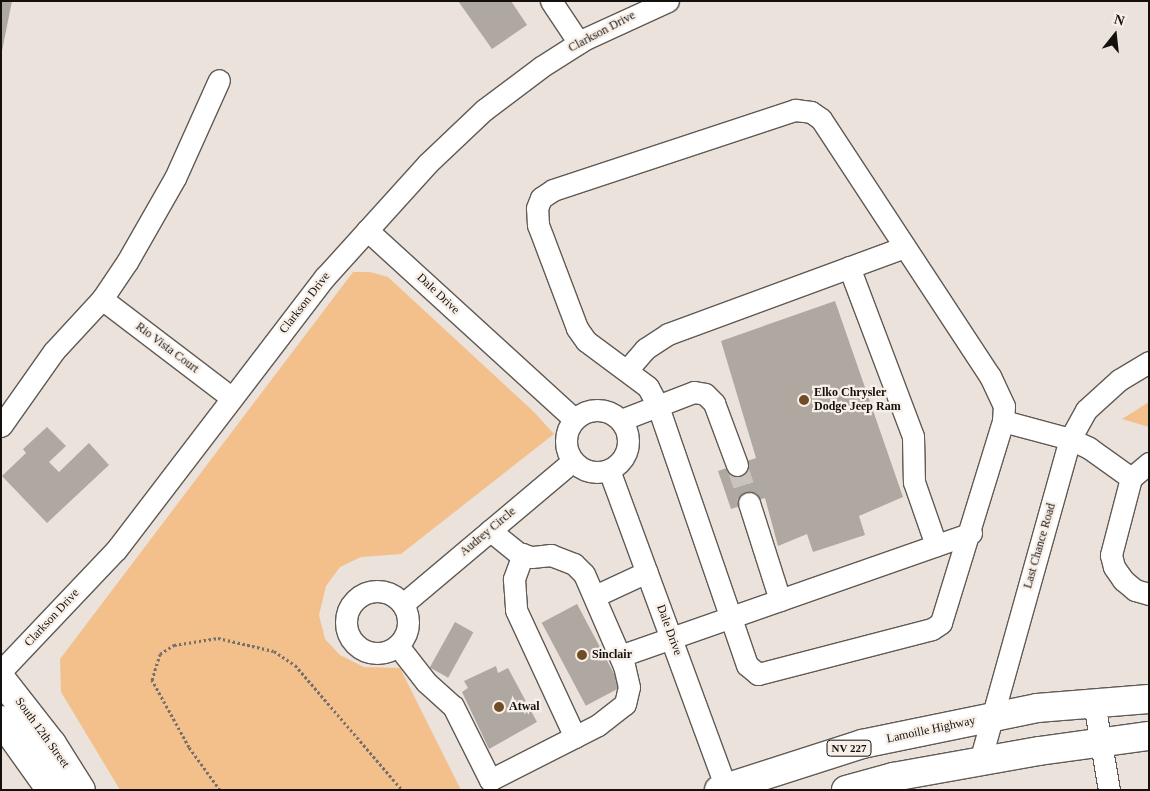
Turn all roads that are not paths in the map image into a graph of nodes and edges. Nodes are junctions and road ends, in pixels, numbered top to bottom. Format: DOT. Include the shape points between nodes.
graph roads {
  1 [pos="551,1"];
  2 [pos="668,1"];
  3 [pos="579,43"];
  4 [pos="219,80"];
  5 [pos="368,230"];
  6 [pos="905,246"];
  7 [pos="849,267"];
  8 [pos="102,299"];
  9 [pos="1149,362"];
  10 [pos="627,370"];
  11 [pos="232,398"];
  12 [pos="658,406"];
  13 [pos="574,419"];
  14 [pos="621,420"];
  15 [pos="1003,421"];
  16 [pos="1,426"];
  17 [pos="1070,439"];
  18 [pos="573,461"];
  19 [pos="1149,463"];
  20 [pos="737,465"];
  21 [pos="609,470"];
  22 [pos="1131,478"];
  23 [pos="749,503"];
  24 [pos="490,530"];
  25 [pos="971,533"];
  26 [pos="936,545"];
  27 [pos="523,554"];
  28 [pos="647,572"];
  29 [pos="1149,594"];
  30 [pos="595,596"];
  31 [pos="780,600"];
  32 [pos="403,604"];
  33 [pos="731,617"];
  34 [pos="672,637"];
  35 [pos="398,646"];
  36 [pos="620,656"];
  37 [pos="1,671"];
  38 [pos="1,679"];
  39 [pos="1149,699"];
  40 [pos="1094,703"];
  41 [pos="992,717"];
  42 [pos="1,720"];
  43 [pos="575,736"];
  44 [pos="1149,736"];
  45 [pos="1101,743"];
  46 [pos="980,761"];
  47 [pos="724,789"];
  48 [pos="51,790"];
  49 [pos="81,790"];
  50 [pos="846,790"];
  51 [pos="1109,790"];
  1 -- 3 [label="street"];
  2 -- 3 [label="street, Clarkson Drive"];
  3 -- 5 [label="street, Clarkson Drive" via="484,110 427,164"];
  4 -- 8 [label="street" via="175,178"];
  5 -- 11 [label="street, Clarkson Drive" via="325,277"];
  5 -- 13 [label="street, Dale Drive"];
  6 -- 7 [label="street"];
  6 -- 10 [label="street" via="821,118 811,112 795,110 553,190 542,198 537,208 538,225 577,328 586,340"];
  6 -- 15 [label="street" via="990,376 1004,406"];
  7 -- 10 [label="street" via="668,334 645,349"];
  7 -- 26 [label="street" via="913,436 914,482"];
  8 -- 11 [label="street, Rio Vista Court"];
  8 -- 16 [label="street" via="54,351"];
  9 -- 17 [label="street, Last Chance Road" via="1119,380 1086,410"];
  10 -- 12 [label="street" via="648,387"];
  11 -- 37 [label="street, Clarkson Drive" via="116,550"];
  12 -- 14 [label="street"];
  12 -- 20 [label="street" via="694,392 711,397"];
  12 -- 33 [label="street"];
  13 -- 14 [label="street" via="583,413 603,410"];
  13 -- 18 [label="street" via="569,426 566,444"];
  14 -- 21 [label="street" via="626,428 628,448 624,457"];
  15 -- 17 [label="street"];
  15 -- 25 [label="street"];
  17 -- 22 [label="street" via="1089,448"];
  17 -- 41 [label="street, Last Chance Road"];
  18 -- 21 [label="street" via="589,472"];
  18 -- 24 [label="street, Audrey Circle"];
  19 -- 22 [label="street"];
  21 -- 28 [label="street, Dale Drive"];
  22 -- 29 [label="street" via="1111,555 1123,580 1134,590"];
  23 -- 31 [label="street"];
  24 -- 27 [label="street"];
  24 -- 32 [label="street, Audrey Circle"];
  25 -- 26 [label="street"];
  25 -- 33 [label="street" via="940,623 932,629 758,674 749,670"];
  26 -- 31 [label="street"];
  27 -- 30 [label="street" via="551,555 574,564 584,574"];
  27 -- 43 [label="street" via="514,579 516,610"];
  28 -- 30 [label="street"];
  28 -- 34 [label="street, Dale Drive"];
  30 -- 36 [label="street"];
  31 -- 33 [label="street"];
  32 -- 35 [label="street" via="409,621"];
  32 -- 35 [label="street" via="385,592 374,590 355,599 345,618 350,639 362,650 378,654"];
  33 -- 34 [label="street"];
  34 -- 36 [label="street"];
  34 -- 47 [label="street, Dale Drive"];
  35 -- 43 [label="street" via="426,682 453,706 490,780"];
  36 -- 43 [label="street" via="629,687 625,704 617,713"];
  38 -- 49 [label="main road, South 12th Street" via="52,744"];
  39 -- 40 [label="main road, Lamoille Highway / NV 227"];
  40 -- 41 [label="main road, Lamoille Highway / NV 227" via="1036,708"];
  40 -- 45 [label="street"];
  41 -- 46 [label="street, Last Chance Road"];
  41 -- 47 [label="main road, Lamoille Highway / NV 227" via="862,744"];
  42 -- 48 [label="main road, South 12th Street"];
  44 -- 45 [label="main road"];
  45 -- 46 [label="main road"];
  45 -- 51 [label="street"];
  46 -- 50 [label="main road" via="893,776"];
}
